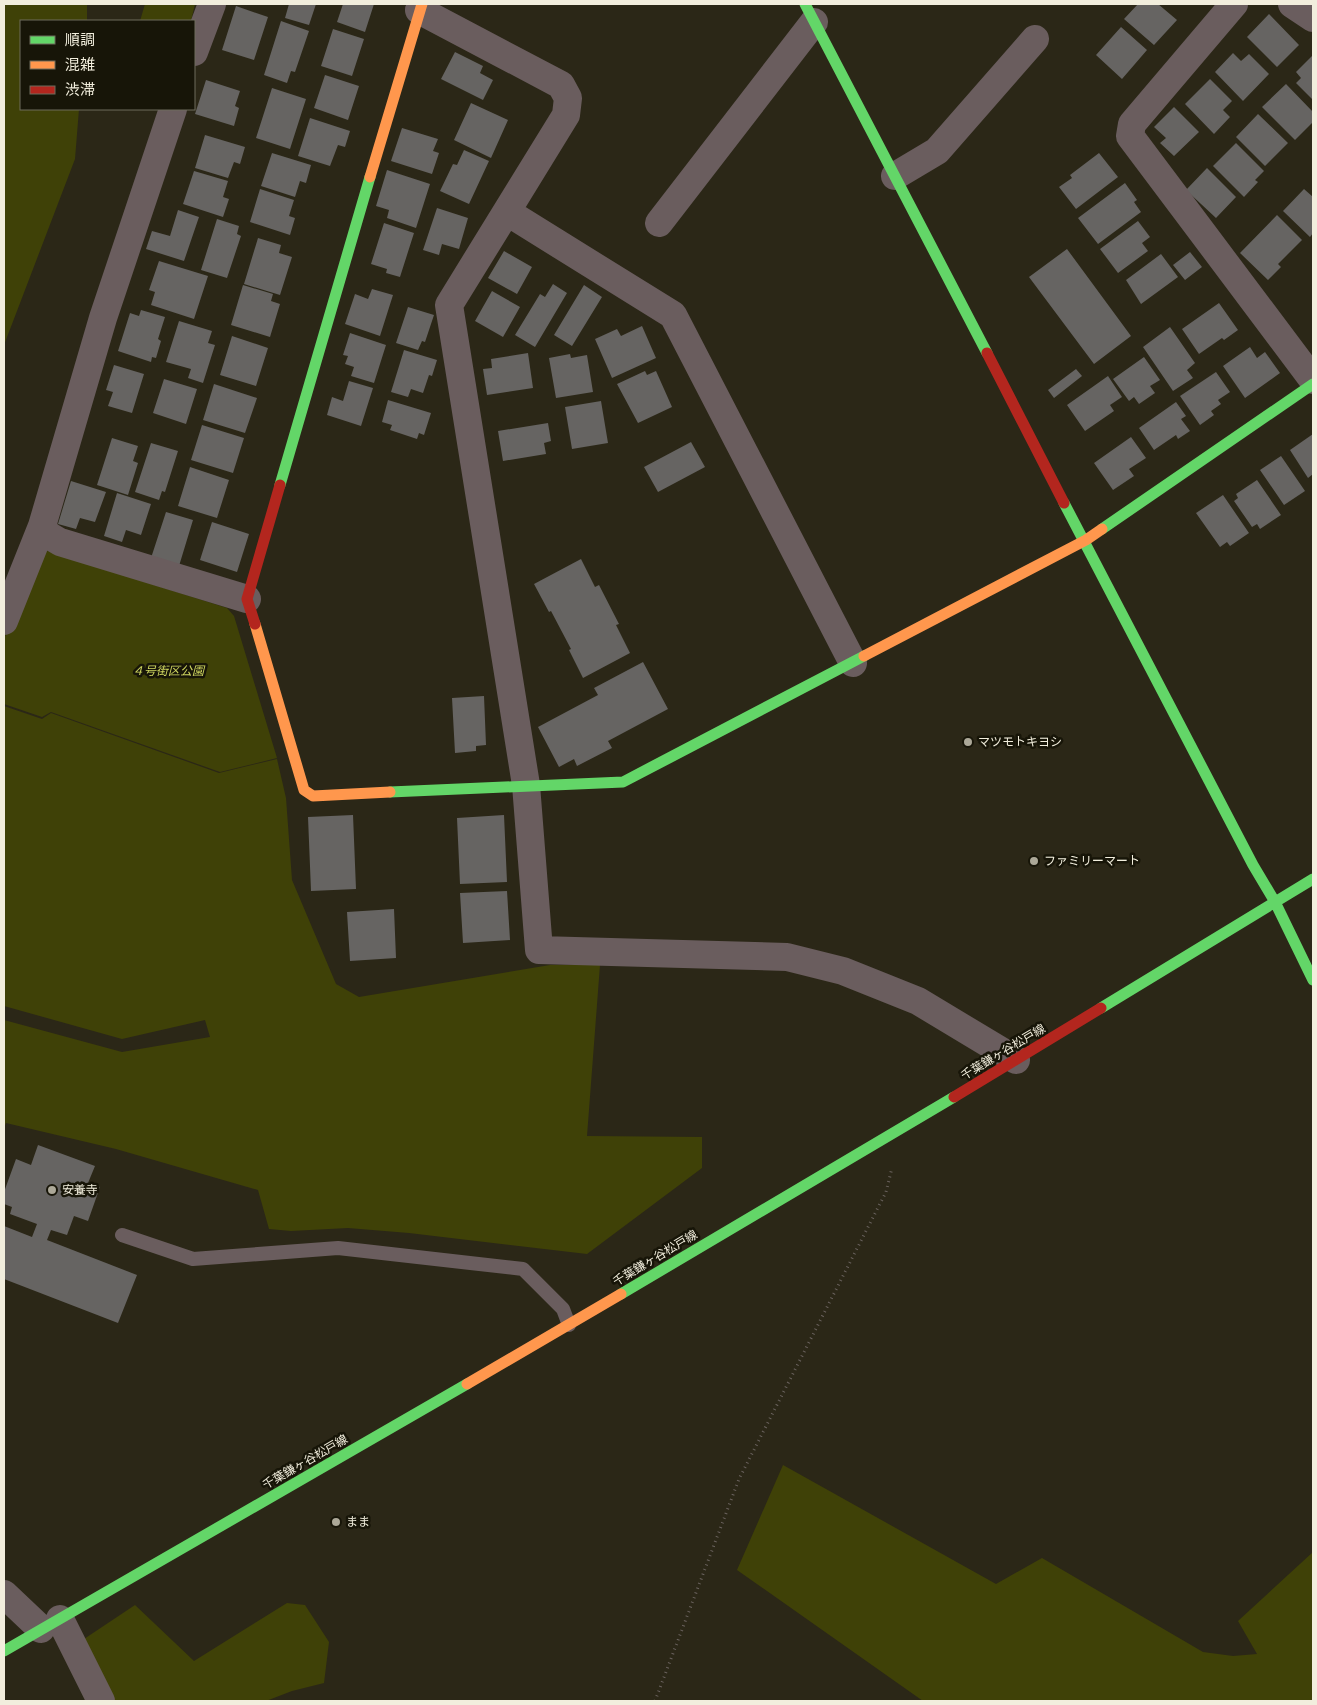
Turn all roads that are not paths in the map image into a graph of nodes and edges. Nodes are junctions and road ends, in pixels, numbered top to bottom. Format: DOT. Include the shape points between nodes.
graph roads {
  1 [pos="212,4"];
  2 [pos="1234,4"];
  3 [pos="1292,4"];
  4 [pos="420,7"];
  5 [pos="810,13"];
  6 [pos="1313,18"];
  7 [pos="1035,39"];
  8 [pos="195,49"];
  9 [pos="173,110"];
  10 [pos="895,176"];
  11 [pos="507,212"];
  12 [pos="659,222"];
  13 [pos="1313,382"];
  14 [pos="42,526"];
  15 [pos="1086,540"];
  16 [pos="247,599"];
  17 [pos="4,621"];
  18 [pos="853,663"];
  19 [pos="526,785"];
  20 [pos="1313,879"];
  21 [pos="1275,902"];
  22 [pos="1313,980"];
  23 [pos="1016,1060"];
  24 [pos="122,1235"];
  25 [pos="569,1325"];
  26 [pos="4,1594"];
  27 [pos="50,1624"];
  28 [pos="4,1651"];
  29 [pos="101,1701"];
  1 -- 8 [label="street"];
  2 -- 13 [label="street" via="1132,124 1130,136"];
  3 -- 6 [label="street"];
  4 -- 11 [label="street" via="561,85 568,98 566,115"];
  4 -- 16 [label="street"];
  5 -- 10 [label="street"];
  5 -- 12 [label="street"];
  7 -- 10 [label="street" via="937,151"];
  9 -- 14 [label="street" via="103,318"];
  10 -- 15 [label="street"];
  11 -- 18 [label="street" via="673,315"];
  11 -- 19 [label="street" via="449,305"];
  13 -- 15 [label="street"];
  14 -- 16 [label="street" via="48,535 60,542"];
  14 -- 17 [label="street"];
  15 -- 18 [label="street"];
  15 -- 21 [label="street"];
  16 -- 19 [label="street" via="304,790 313,796"];
  18 -- 19 [label="street" via="623,782"];
  19 -- 23 [label="street" via="539,950 787,957 843,971 918,1001"];
  20 -- 21 [label="street, 千葉鎌ヶ谷松戸線"];
  21 -- 22 [label="street"];
  21 -- 23 [label="street, 千葉鎌ヶ谷松戸線"];
  23 -- 25 [label="street, 千葉鎌ヶ谷松戸線"];
  24 -- 25 [label="lane" via="192,1259 338,1248 522,1269 563,1309"];
  25 -- 27 [label="street, 千葉鎌ヶ谷松戸線"];
  26 -- 27 [label="street"];
  27 -- 28 [label="street, 千葉鎌ヶ谷松戸線"];
  27 -- 29 [label="street"];
}
